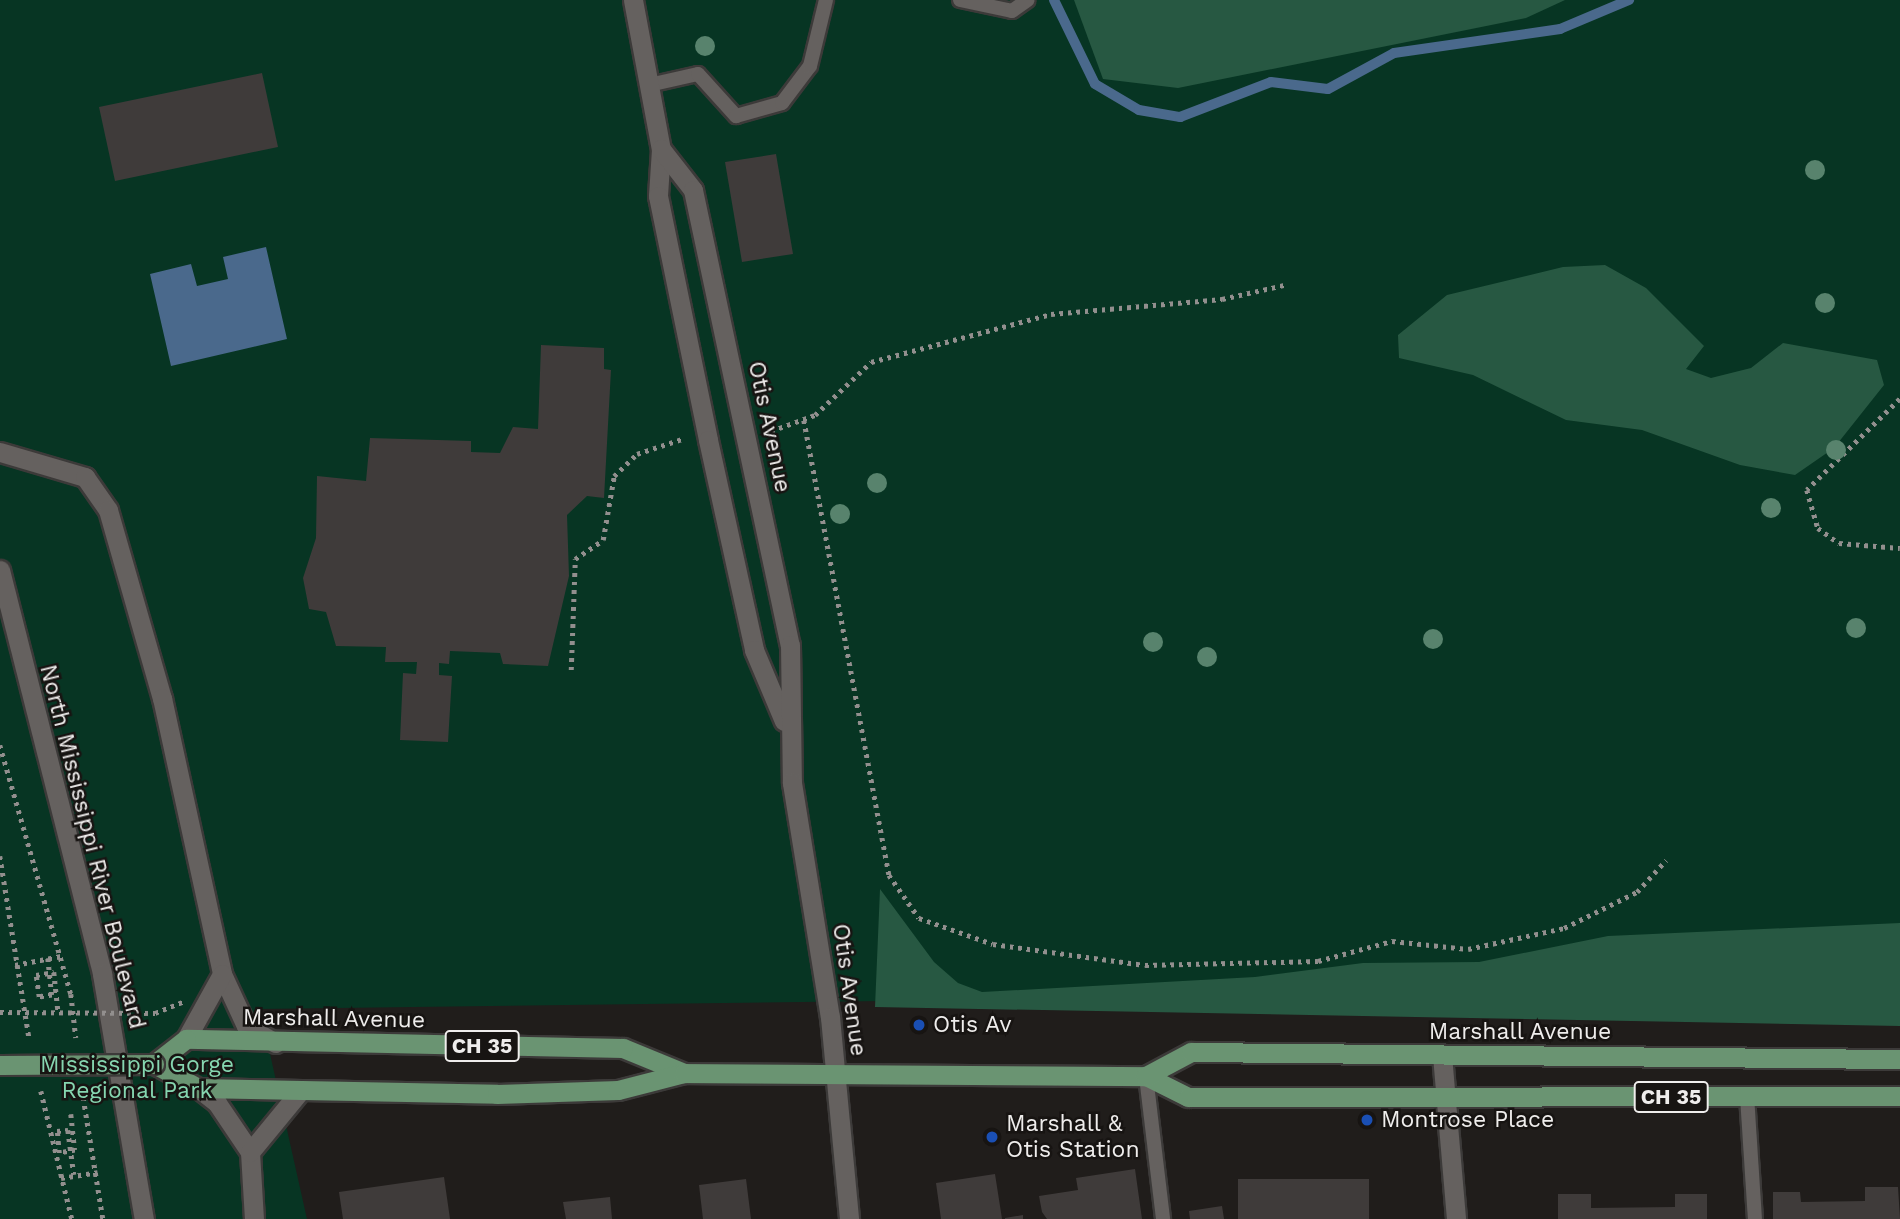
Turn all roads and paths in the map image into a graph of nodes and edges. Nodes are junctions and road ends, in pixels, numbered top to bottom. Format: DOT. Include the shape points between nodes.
graph roads {
  1 [pos="633,0"];
  2 [pos="826,0"];
  3 [pos="960,0"];
  4 [pos="1027,1"];
  5 [pos="649,85"];
  6 [pos="661,149"];
  7 [pos="1284,285"];
  8 [pos="1900,399"];
  9 [pos="804,420"];
  10 [pos="746,434"];
  11 [pos="708,440"];
  12 [pos="0,452"];
  13 [pos="1900,548"];
  14 [pos="0,570"];
  15 [pos="571,670"];
  16 [pos="787,728"];
  17 [pos="0,745"];
  18 [pos="1666,860"];
  19 [pos="61,956"];
  20 [pos="48,958"];
  21 [pos="15,965"];
  22 [pos="222,974"];
  23 [pos="185,1001"];
  24 [pos="58,1011"];
  25 [pos="0,1012"];
  26 [pos="186,1039"];
  27 [pos="275,1043"];
  28 [pos="78,1049"];
  29 [pos="1442,1055"];
  30 [pos="1900,1059"];
  31 [pos="154,1064"];
  32 [pos="0,1065"];
  33 [pos="684,1073"];
  34 [pos="836,1076"];
  35 [pos="1146,1076"];
  36 [pos="81,1077"];
  37 [pos="198,1088"];
  38 [pos="302,1090"];
  39 [pos="1747,1096"];
  40 [pos="1900,1096"];
  41 [pos="1443,1100"];
  42 [pos="71,1114"];
  43 [pos="250,1152"];
  44 [pos="98,1172"];
  45 [pos="74,1175"];
  46 [pos="61,1178"];
  47 [pos="103,1219"];
  48 [pos="144,1219"];
  49 [pos="254,1219"];
  50 [pos="849,1219"];
  51 [pos="1163,1219"];
  52 [pos="1456,1219"];
  53 [pos="1755,1219"];
  1 -- 5 [label="street, Otis Avenue"];
  2 -- 5 [label="lane" via="810,66 782,103 736,116 698,74"];
  3 -- 4 [label="lane" via="1012,11"];
  5 -- 6 [label="street, Otis Avenue"];
  6 -- 10 [label="street, Otis Avenue" via="693,190"];
  6 -- 11 [label="street, Otis Avenue" via="658,196"];
  7 -- 9 [label="path" via="1222,299 1051,314 871,362"];
  8 -- 13 [label="path" via="1807,490 1818,528 1839,543"];
  9 -- 10 [label="path"];
  9 -- 18 [label="path" via="889,876 919,918 993,944 1145,965 1318,961 1392,941 1468,949 1564,928 1636,892"];
  10 -- 16 [label="street, Otis Avenue" via="790,645"];
  11 -- 15 [label="path" via="680,439 637,454 614,476 603,540 575,559"];
  11 -- 16 [label="street, Otis Avenue" via="754,650"];
  12 -- 22 [label="street" via="85,477 108,510 181,774"];
  14 -- 48 [label="street, North Mississippi River Boulevard" via="102,974"];
  16 -- 34 [label="street, Otis Avenue"];
  17 -- 19 [label="path"];
  19 -- 20 [label="path"];
  19 -- 28 [label="path"];
  20 -- 21 [label="path"];
  20 -- 24 [label="path" via="49,971 51,983 52,995 39,997 36,975 45,974 54,972"];
  22 -- 26 [label="street"];
  22 -- 27 [label="street" via="246,1026"];
  23 -- 24 [label="path, bridge" via="155,1013"];
  24 -- 25 [label="path, bridge"];
  26 -- 27 [label="main road, Marshall Avenue / CH 35"];
  26 -- 31 [label="main road"];
  27 -- 33 [label="main road, Marshall Avenue / CH 35" via="623,1048"];
  29 -- 30 [label="main road, Marshall Avenue / CH 35"];
  29 -- 35 [label="main road, Marshall Avenue / CH 35" via="1191,1052"];
  29 -- 41 [label="street"];
  31 -- 32 [label="main road, Marshall Avenue / CH 35, bridge"];
  31 -- 37 [label="main road, Marshall Avenue / CH 35"];
  33 -- 34 [label="main road, Marshall Avenue / CH 35"];
  33 -- 38 [label="main road, Marshall Avenue / CH 35" via="618,1090"];
  34 -- 35 [label="main road, Marshall Avenue / CH 35"];
  34 -- 50 [label="street, Otis Avenue"];
  35 -- 41 [label="main road, Marshall Avenue / CH 35" via="1188,1097"];
  35 -- 51 [label="lane"];
  36 -- 44 [label="path"];
  37 -- 38 [label="main road, Marshall Avenue / CH 35"];
  37 -- 43 [label="street" via="217,1102"];
  38 -- 43 [label="street"];
  39 -- 40 [label="main road, Marshall Avenue / CH 35"];
  39 -- 41 [label="main road, Marshall Avenue / CH 35"];
  39 -- 53 [label="lane"];
  41 -- 52 [label="street"];
  42 -- 45 [label="path" via="75,1150 67,1152 59,1153 57,1131 68,1130 70,1141 71,1152 73,1164"];
  43 -- 49 [label="street"];
  44 -- 45 [label="path"];
  44 -- 47 [label="path"];
  45 -- 46 [label="path"];
}
